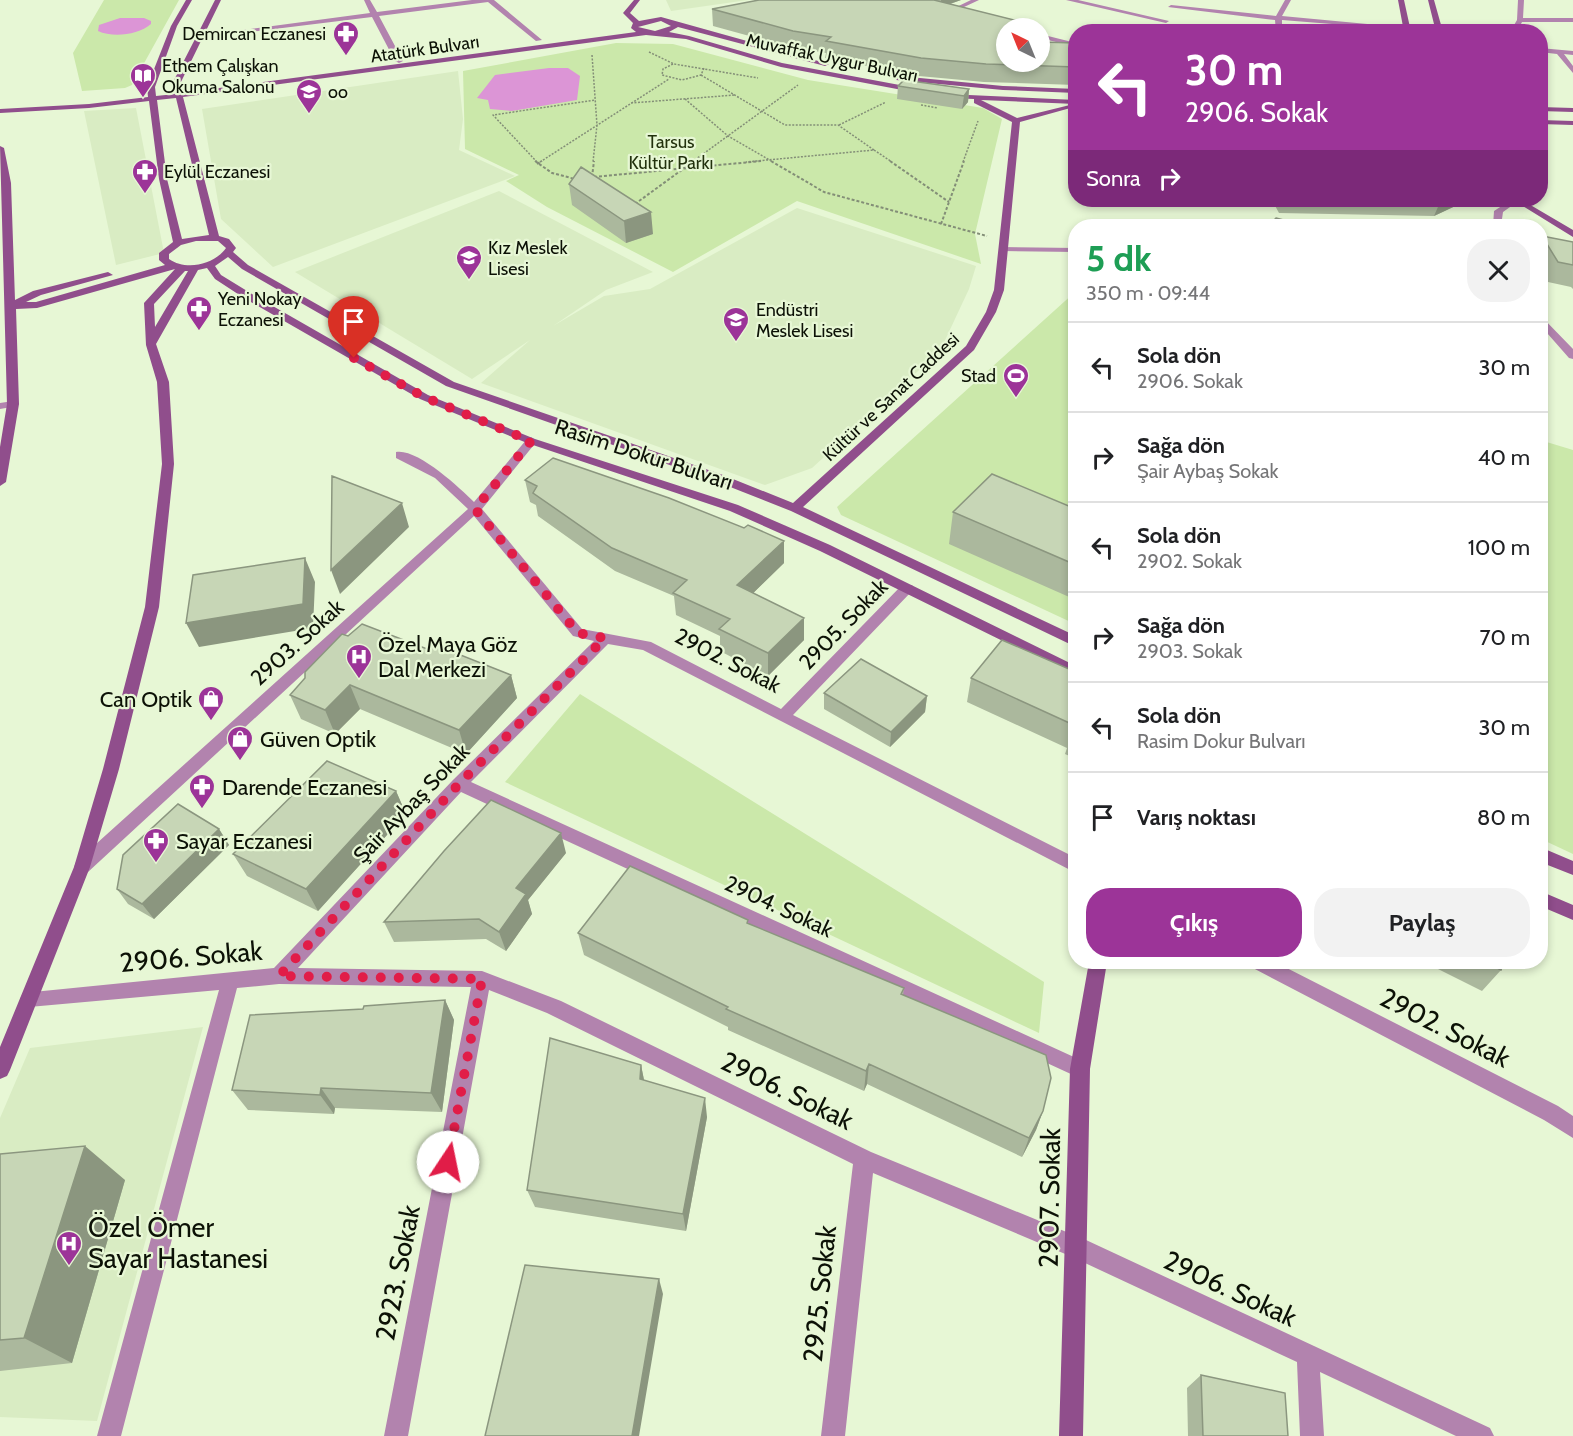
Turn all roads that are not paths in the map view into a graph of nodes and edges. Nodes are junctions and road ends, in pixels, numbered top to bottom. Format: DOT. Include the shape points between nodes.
graph roads {
  1 [pos="189,0"];
  2 [pos="218,0"];
  3 [pos="367,0"];
  4 [pos="489,0"];
  5 [pos="638,0"];
  6 [pos="976,0"];
  7 [pos="1069,0"];
  8 [pos="1288,0"];
  9 [pos="1401,0"];
  10 [pos="1431,0"];
  11 [pos="1521,0"];
  12 [pos="1173,4"];
  13 [pos="934,10"];
  14 [pos="945,14"];
  15 [pos="375,15"];
  16 [pos="955,16"];
  17 [pos="1278,18"];
  18 [pos="1520,20"];
  19 [pos="1573,20"];
  20 [pos="1166,21"];
  21 [pos="636,24"];
  22 [pos="674,24"];
  23 [pos="1165,24"];
  24 [pos="1279,24"];
  25 [pos="1343,24"];
  26 [pos="1407,24"];
  27 [pos="1438,24"];
  28 [pos="1518,24"];
  29 [pos="624,26"];
  30 [pos="612,28"];
  31 [pos="644,33"];
  32 [pos="657,33"];
  33 [pos="201,36"];
  34 [pos="1050,38"];
  35 [pos="538,40"];
  36 [pos="1068,43"];
  37 [pos="1548,51"];
  38 [pos="1559,52"];
  39 [pos="1573,53"];
  40 [pos="399,61"];
  41 [pos="1573,72"];
  42 [pos="213,89"];
  43 [pos="1068,91"];
  44 [pos="933,93"];
  45 [pos="944,95"];
  46 [pos="974,99"];
  47 [pos="0,104"];
  48 [pos="1068,104"];
  49 [pos="1068,106"];
  50 [pos="1548,109"];
  51 [pos="1573,110"];
  52 [pos="0,111"];
  53 [pos="1016,121"];
  54 [pos="1548,122"];
  55 [pos="1573,123"];
  56 [pos="0,148"];
  57 [pos="4,184"];
  58 [pos="1506,207"];
  59 [pos="1529,207"];
  60 [pos="1498,219"];
  61 [pos="1573,234"];
  62 [pos="214,238"];
  63 [pos="178,243"];
  64 [pos="1003,244"];
  65 [pos="1068,249"];
  66 [pos="229,252"];
  67 [pos="164,260"];
  68 [pos="209,264"];
  69 [pos="178,267"];
  70 [pos="195,267"];
  71 [pos="12,306"];
  72 [pos="0,308"];
  73 [pos="1548,327"];
  74 [pos="151,345"];
  75 [pos="1573,356"];
  76 [pos="13,404"];
  77 [pos="0,406"];
  78 [pos="531,441"];
  79 [pos="400,454"];
  80 [pos="0,482"];
  81 [pos="795,508"];
  82 [pos="475,509"];
  83 [pos="908,588"];
  84 [pos="605,638"];
  85 [pos="1068,638"];
  86 [pos="1068,668"];
  87 [pos="784,716"];
  88 [pos="459,784"];
  89 [pos="1548,857"];
  90 [pos="1068,862"];
  91 [pos="82,867"];
  92 [pos="1573,868"];
  93 [pos="1548,902"];
  94 [pos="1573,913"];
  95 [pos="1097,969"];
  96 [pos="1273,969"];
  97 [pos="279,976"];
  98 [pos="482,979"];
  99 [pos="230,981"];
  100 [pos="29,999"];
  101 [pos="1080,1069"];
  102 [pos="0,1070"];
  103 [pos="1573,1128"];
  104 [pos="864,1159"];
  105 [pos="1078,1248"];
  106 [pos="1308,1355"];
  107 [pos="108,1436"];
  108 [pos="396,1436"];
  109 [pos="832,1436"];
  110 [pos="1071,1436"];
  111 [pos="1312,1436"];
  112 [pos="1482,1436"];
  1 -- 63 [label="main road" via="174,26 151,87"];
  2 -- 33 [label="main road"];
  3 -- 15 [label="street"];
  4 -- 15 [label="street"];
  4 -- 35 [label="street"];
  5 -- 21 [label="main road" via="626,13"];
  6 -- 14 [label="street"];
  7 -- 20 [label="street"];
  8 -- 17 [label="street"];
  9 -- 26 [label="main road"];
  10 -- 27 [label="main road"];
  11 -- 18 [label="street"];
  12 -- 17 [label="street"];
  12 -- 20 [label="street"];
  13 -- 14 [label="street"];
  14 -- 16 [label="street"];
  15 -- 33 [label="street"];
  15 -- 40 [label="street"];
  17 -- 24 [label="street"];
  17 -- 25 [label="street"];
  18 -- 19 [label="street"];
  18 -- 28 [label="street"];
  20 -- 23 [label="street"];
  21 -- 22 [label="main road, Muvaffak Uygur Bulvarı" via="661,20"];
  21 -- 29 [label="main road"];
  21 -- 31 [label="main road" via="636,30"];
  22 -- 32 [label="main road" via="673,28"];
  22 -- 43 [label="main road, Muvaffak Uygur Bulvarı" via="884,76"];
  30 -- 35 [label="main road, Atatürk Bulvarı"];
  31 -- 32 [label="main road, Atatürk Bulvarı"];
  31 -- 42 [label="main road, Atatürk Bulvarı"];
  32 -- 44 [label="main road, Muvaffak Uygur Bulvarı" via="687,37 750,57 833,76"];
  33 -- 62 [label="main road" via="176,84"];
  34 -- 36 [label="street"];
  35 -- 40 [label="main road, Atatürk Bulvarı"];
  37 -- 38 [label="street"];
  38 -- 39 [label="street"];
  38 -- 41 [label="street"];
  40 -- 42 [label="main road, Atatürk Bulvarı"];
  42 -- 47 [label="main road"];
  42 -- 52 [label="main road" via="89,106"];
  45 -- 46 [label="main road, Muvaffak Uygur Bulvarı"];
  46 -- 48 [label="main road, Muvaffak Uygur Bulvarı"];
  46 -- 53 [label="main road"];
  49 -- 53 [label="main road"];
  50 -- 51 [label="main road"];
  53 -- 64 [label="main road, Kültür ve Sanat Caddesi"];
  54 -- 55 [label="main road"];
  56 -- 57 [label="main road"];
  57 -- 71 [label="main road"];
  58 -- 60 [label="street" via="1499,211"];
  59 -- 61 [label="main road"];
  62 -- 63 [label="main road"];
  62 -- 66 [label="main road" via="227,241"];
  63 -- 67 [label="main road" via="167,250"];
  64 -- 65 [label="lane"];
  64 -- 81 [label="main road, Kültür ve Sanat Caddesi" via="999,290 970,348"];
  66 -- 68 [label="main road"];
  66 -- 81 [label="main road" via="245,267 450,384"];
  67 -- 69 [label="main road"];
  67 -- 71 [label="main road" via="37,293"];
  68 -- 70 [label="main road"];
  68 -- 78 [label="main road, Rasim Dokur Bulvarı" via="218,277 239,291 414,392"];
  69 -- 70 [label="main road"];
  69 -- 71 [label="main road" via="37,305"];
  69 -- 74 [label="main road" via="149,303"];
  70 -- 74 [label="main road"];
  71 -- 72 [label="street"];
  71 -- 76 [label="main road"];
  73 -- 75 [label="street"];
  74 -- 91 [label="main road" via="163,382 168,464 152,607"];
  76 -- 77 [label="street"];
  76 -- 80 [label="main road"];
  78 -- 82 [label="street, 2903. Sokak"];
  78 -- 83 [label="main road, Rasim Dokur Bulvarı" via="734,508"];
  79 -- 82 [label="street, 2902. Sokak" via="439,475"];
  81 -- 85 [label="main road"];
  82 -- 84 [label="street, 2902. Sokak" via="578,633"];
  82 -- 91 [label="street, 2903. Sokak"];
  83 -- 86 [label="main road, Rasim Dokur Bulvarı"];
  83 -- 87 [label="street, 2905. Sokak"];
  84 -- 87 [label="street, 2902. Sokak" via="646,646"];
  84 -- 88 [label="street, Şair Aybaş Sokak"];
  87 -- 90 [label="street, 2902. Sokak"];
  88 -- 97 [label="street, Şair Aybaş Sokak"];
  88 -- 101 [label="street, 2904. Sokak"];
  89 -- 92 [label="main road"];
  91 -- 100 [label="main road"];
  93 -- 94 [label="main road"];
  95 -- 101 [label="main road, 2907. Sokak"];
  96 -- 103 [label="street, 2902. Sokak"];
  97 -- 98 [label="street, 2906. Sokak"];
  97 -- 99 [label="street, 2906. Sokak"];
  98 -- 104 [label="street, 2906. Sokak" via="554,1007"];
  98 -- 108 [label="street, 2923. Sokak"];
  99 -- 100 [label="street, 2906. Sokak"];
  99 -- 107 [label="street"];
  100 -- 102 [label="main road"];
  101 -- 105 [label="main road, 2907. Sokak"];
  104 -- 105 [label="street, 2906. Sokak"];
  104 -- 109 [label="street, 2925. Sokak"];
  105 -- 106 [label="street, 2906. Sokak"];
  105 -- 110 [label="main road, 2907. Sokak"];
  106 -- 111 [label="street"];
  106 -- 112 [label="street, 2906. Sokak"];
}
